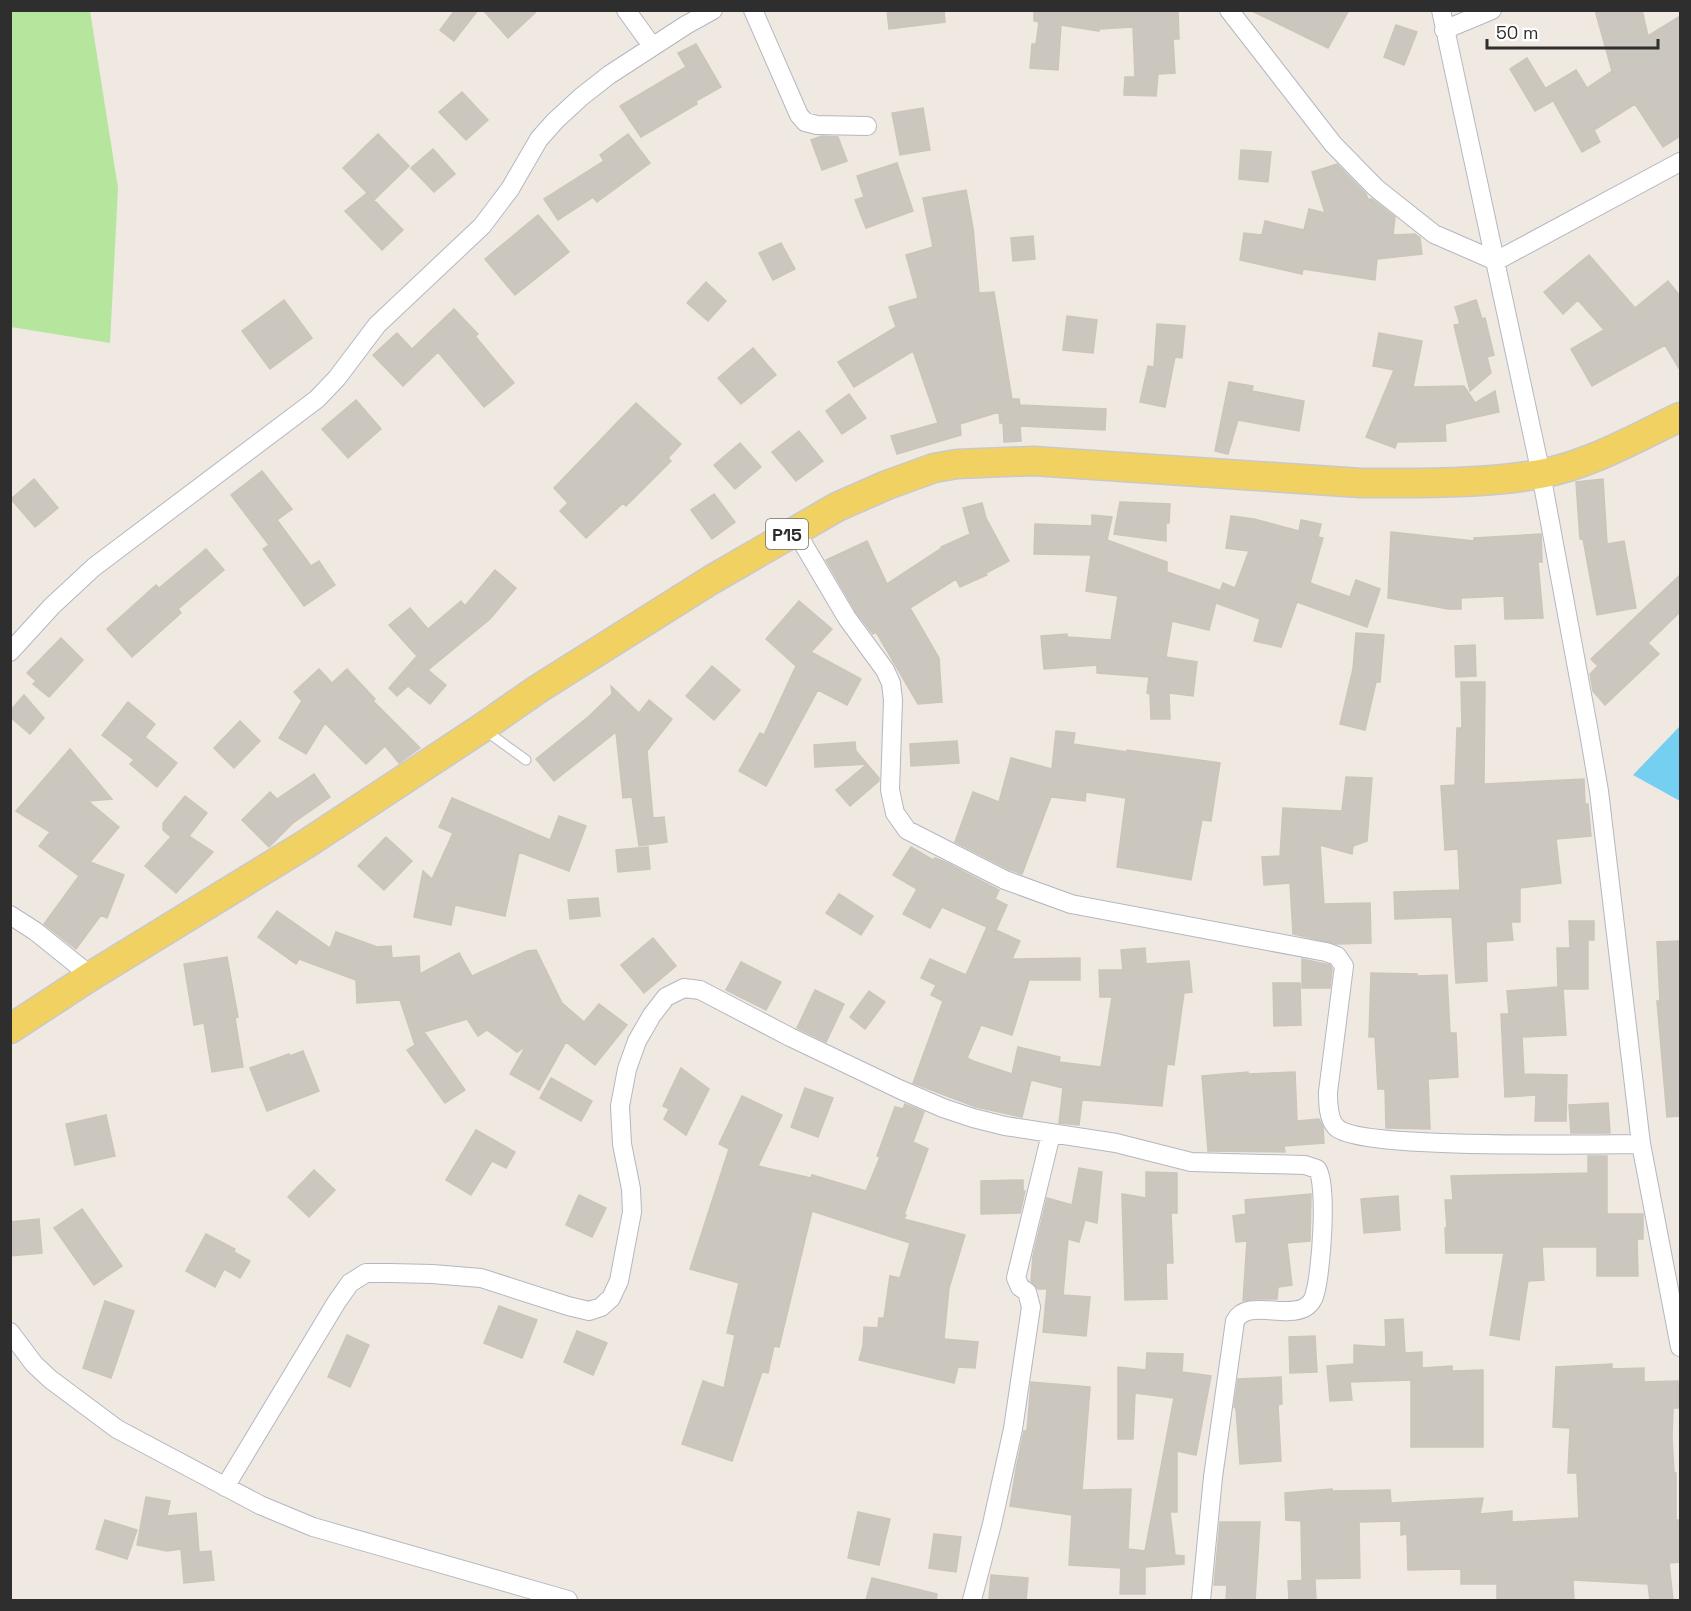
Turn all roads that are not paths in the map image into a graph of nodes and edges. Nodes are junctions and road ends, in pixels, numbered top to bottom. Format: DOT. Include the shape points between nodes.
graph roads {
  1 [pos="626,10"];
  2 [pos="713,10"];
  3 [pos="753,10"];
  4 [pos="1229,10"];
  5 [pos="1440,10"];
  6 [pos="1492,10"];
  7 [pos="1444,30"];
  8 [pos="652,46"];
  9 [pos="867,126"];
  10 [pos="1680,162"];
  11 [pos="1496,261"];
  12 [pos="1680,417"];
  13 [pos="1541,474"];
  14 [pos="795,530"];
  15 [pos="10,652"];
  16 [pos="482,728"];
  17 [pos="526,760"];
  18 [pos="10,915"];
  19 [pos="91,976"];
  20 [pos="10,1029"];
  21 [pos="1051,1134"];
  22 [pos="1641,1144"];
  23 [pos="10,1332"];
  24 [pos="1680,1347"];
  25 [pos="225,1487"];
  26 [pos="568,1600"];
  27 [pos="972,1600"];
  28 [pos="1202,1600"];
  1 -- 8 [label="street"];
  2 -- 8 [label="street"];
  3 -- 9 [label="street" via="805,122"];
  4 -- 11 [label="street" via="1334,144 1377,188 1434,234"];
  5 -- 7 [label="street"];
  6 -- 7 [label="street"];
  7 -- 11 [label="street"];
  8 -- 15 [label="street" via="581,97 539,139 510,189 482,226 377,326 317,399 94,567"];
  10 -- 11 [label="street"];
  11 -- 13 [label="street"];
  12 -- 13 [label="main road, P15" via="1583,461"];
  13 -- 14 [label="main road, P15" via="1361,483 1033,461 974,463 934,468 902,479"];
  13 -- 22 [label="street" via="1599,791"];
  14 -- 16 [label="main road, P15" via="596,652"];
  14 -- 22 [label="street" via="891,683 890,790 895,813 907,831 1005,880 1071,904 1337,956 1344,966 1328,1092 1335,1126 1346,1133 1411,1143"];
  16 -- 17 [label="lane"];
  16 -- 19 [label="main road, P15" via="242,885"];
  18 -- 19 [label="street"];
  19 -- 20 [label="main road, P15"];
  21 -- 25 [label="street" via="1005,1126 944,1108 790,1037 700,990 684,988 666,997 652,1015 627,1069 620,1106 632,1212 619,1281 611,1298 589,1311 481,1278 366,1273 350,1283 336,1303"];
  21 -- 27 [label="street" via="1016,1278 1027,1292 1031,1307 1013,1429"];
  21 -- 28 [label="street" via="1116,1143 1191,1162 1311,1166 1322,1180 1318,1279 1311,1301 1294,1310 1250,1310 1235,1321 1213,1477"];
  22 -- 24 [label="street"];
  23 -- 25 [label="street" via="50,1379 117,1429"];
  25 -- 26 [label="street" via="313,1527"];
}
